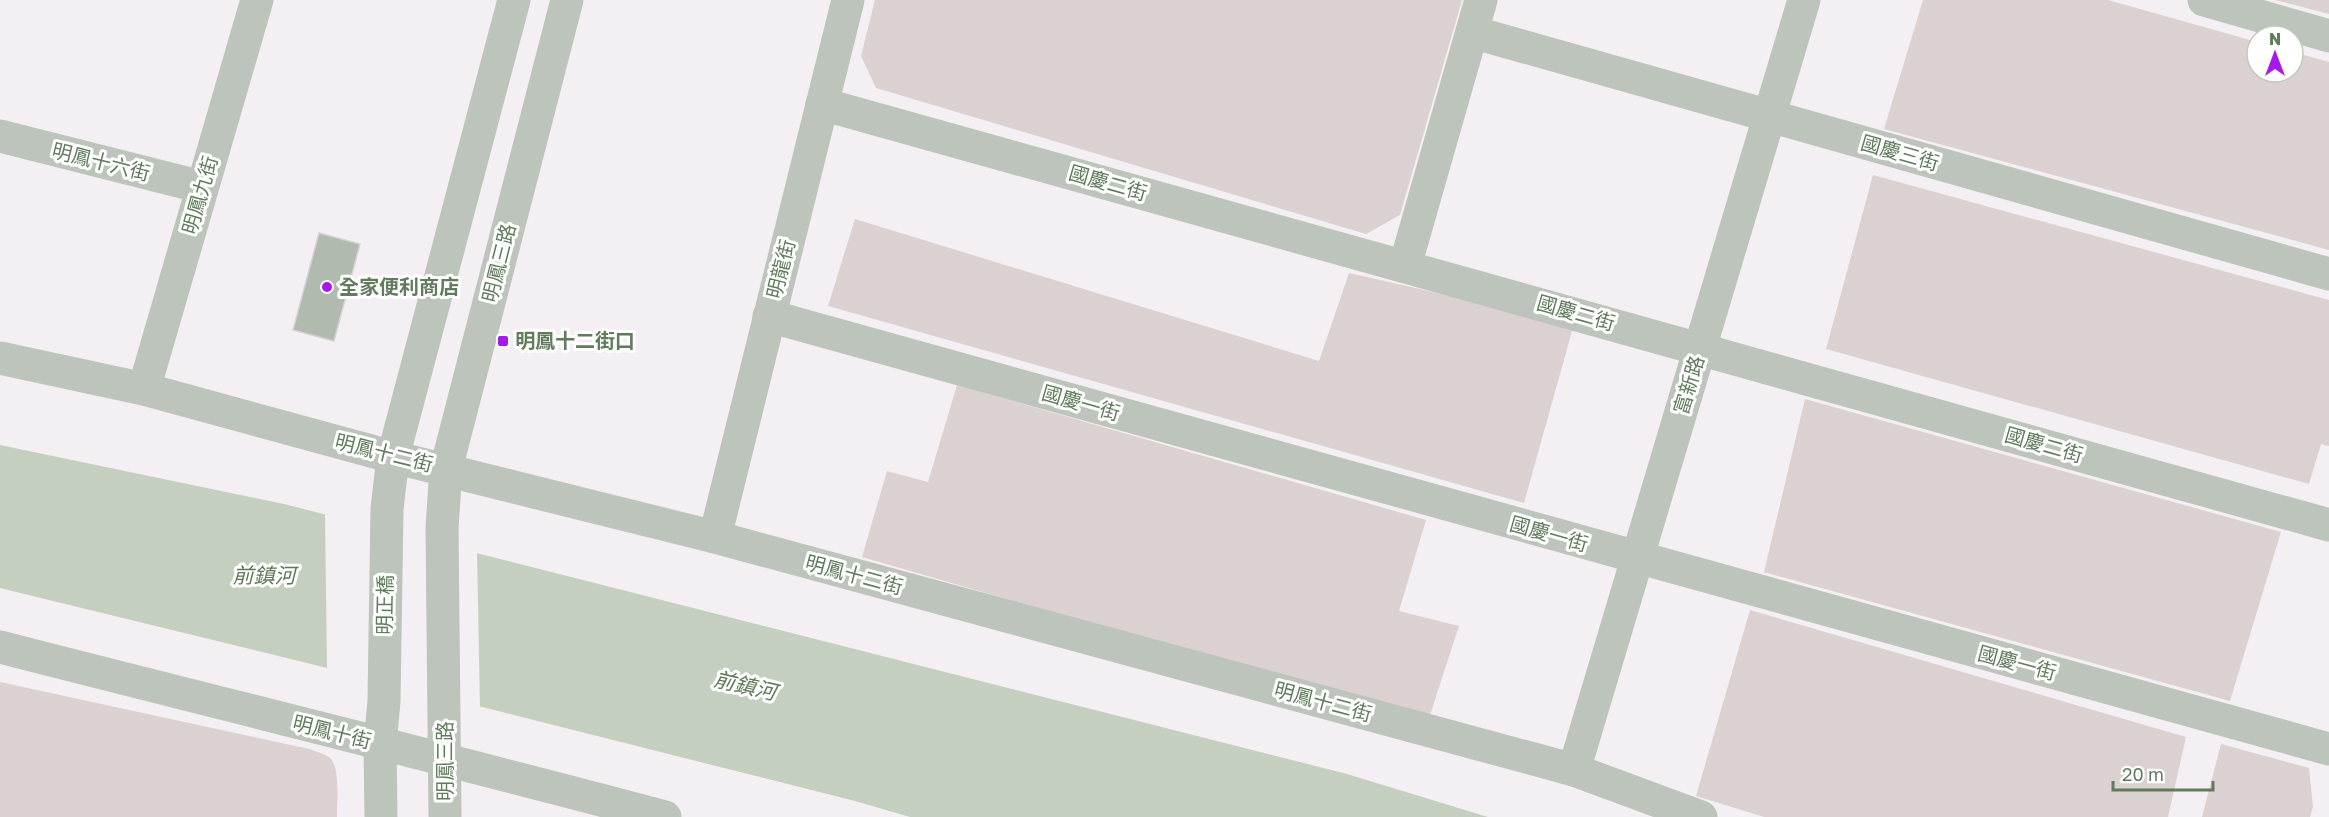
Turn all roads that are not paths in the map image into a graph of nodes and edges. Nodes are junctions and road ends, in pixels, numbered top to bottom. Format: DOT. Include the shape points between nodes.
graph roads {
  1 [pos="257,0"];
  2 [pos="514,0"];
  3 [pos="567,0"];
  4 [pos="848,0"];
  5 [pos="1482,0"];
  6 [pos="1804,0"];
  7 [pos="2204,0"];
  8 [pos="1472,32"];
  9 [pos="2329,36"];
  10 [pos="822,104"];
  11 [pos="1770,117"];
  12 [pos="0,136"];
  13 [pos="202,188"];
  14 [pos="1405,266"];
  15 [pos="2329,274"];
  16 [pos="769,316"];
  17 [pos="1701,348"];
  18 [pos="0,358"];
  19 [pos="144,389"];
  20 [pos="393,457"];
  21 [pos="446,469"];
  22 [pos="2329,525"];
  23 [pos="714,537"];
  24 [pos="1636,558"];
  25 [pos="0,647"];
  26 [pos="380,745"];
  27 [pos="2329,749"];
  28 [pos="445,758"];
  29 [pos="1574,770"];
  30 [pos="381,817"];
  31 [pos="446,817"];
  32 [pos="664,817"];
  33 [pos="1701,817"];
  1 -- 13 [label="street, 明鳳九街"];
  2 -- 20 [label="street"];
  3 -- 21 [label="street, 明鳳三路"];
  4 -- 10 [label="street, 明龍街"];
  5 -- 8 [label="street"];
  6 -- 11 [label="street, 富新路"];
  7 -- 9 [label="street"];
  8 -- 11 [label="street, 國慶三街"];
  8 -- 14 [label="street"];
  10 -- 14 [label="street, 國慶二街"];
  10 -- 16 [label="street, 明龍街"];
  11 -- 15 [label="street, 國慶三街"];
  11 -- 17 [label="street, 富新路"];
  12 -- 13 [label="street, 明鳳十六街"];
  13 -- 19 [label="street, 明鳳九街"];
  14 -- 17 [label="street, 國慶二街"];
  16 -- 23 [label="street, 明龍街"];
  16 -- 24 [label="street, 國慶一街"];
  17 -- 22 [label="street, 國慶二街"];
  17 -- 24 [label="street, 富新路"];
  18 -- 19 [label="street, 明鳳十二街"];
  19 -- 20 [label="street, 明鳳十二街"];
  20 -- 21 [label="street, 明鳳十二街"];
  20 -- 26 [label="street, 明正橋" via="387,509"];
  21 -- 23 [label="street, 明鳳十二街"];
  21 -- 28 [label="street, 明鳳三路" via="442,527"];
  23 -- 29 [label="street, 明鳳十二街"];
  24 -- 27 [label="street, 國慶一街"];
  24 -- 29 [label="street, 富新路"];
  25 -- 26 [label="street, 明鳳十街"];
  26 -- 28 [label="street, 明鳳十街"];
  26 -- 30 [label="street"];
  28 -- 31 [label="street, 明鳳三路"];
  28 -- 32 [label="street, 明鳳十街"];
  29 -- 33 [label="street, 明鳳十二街"];
}
